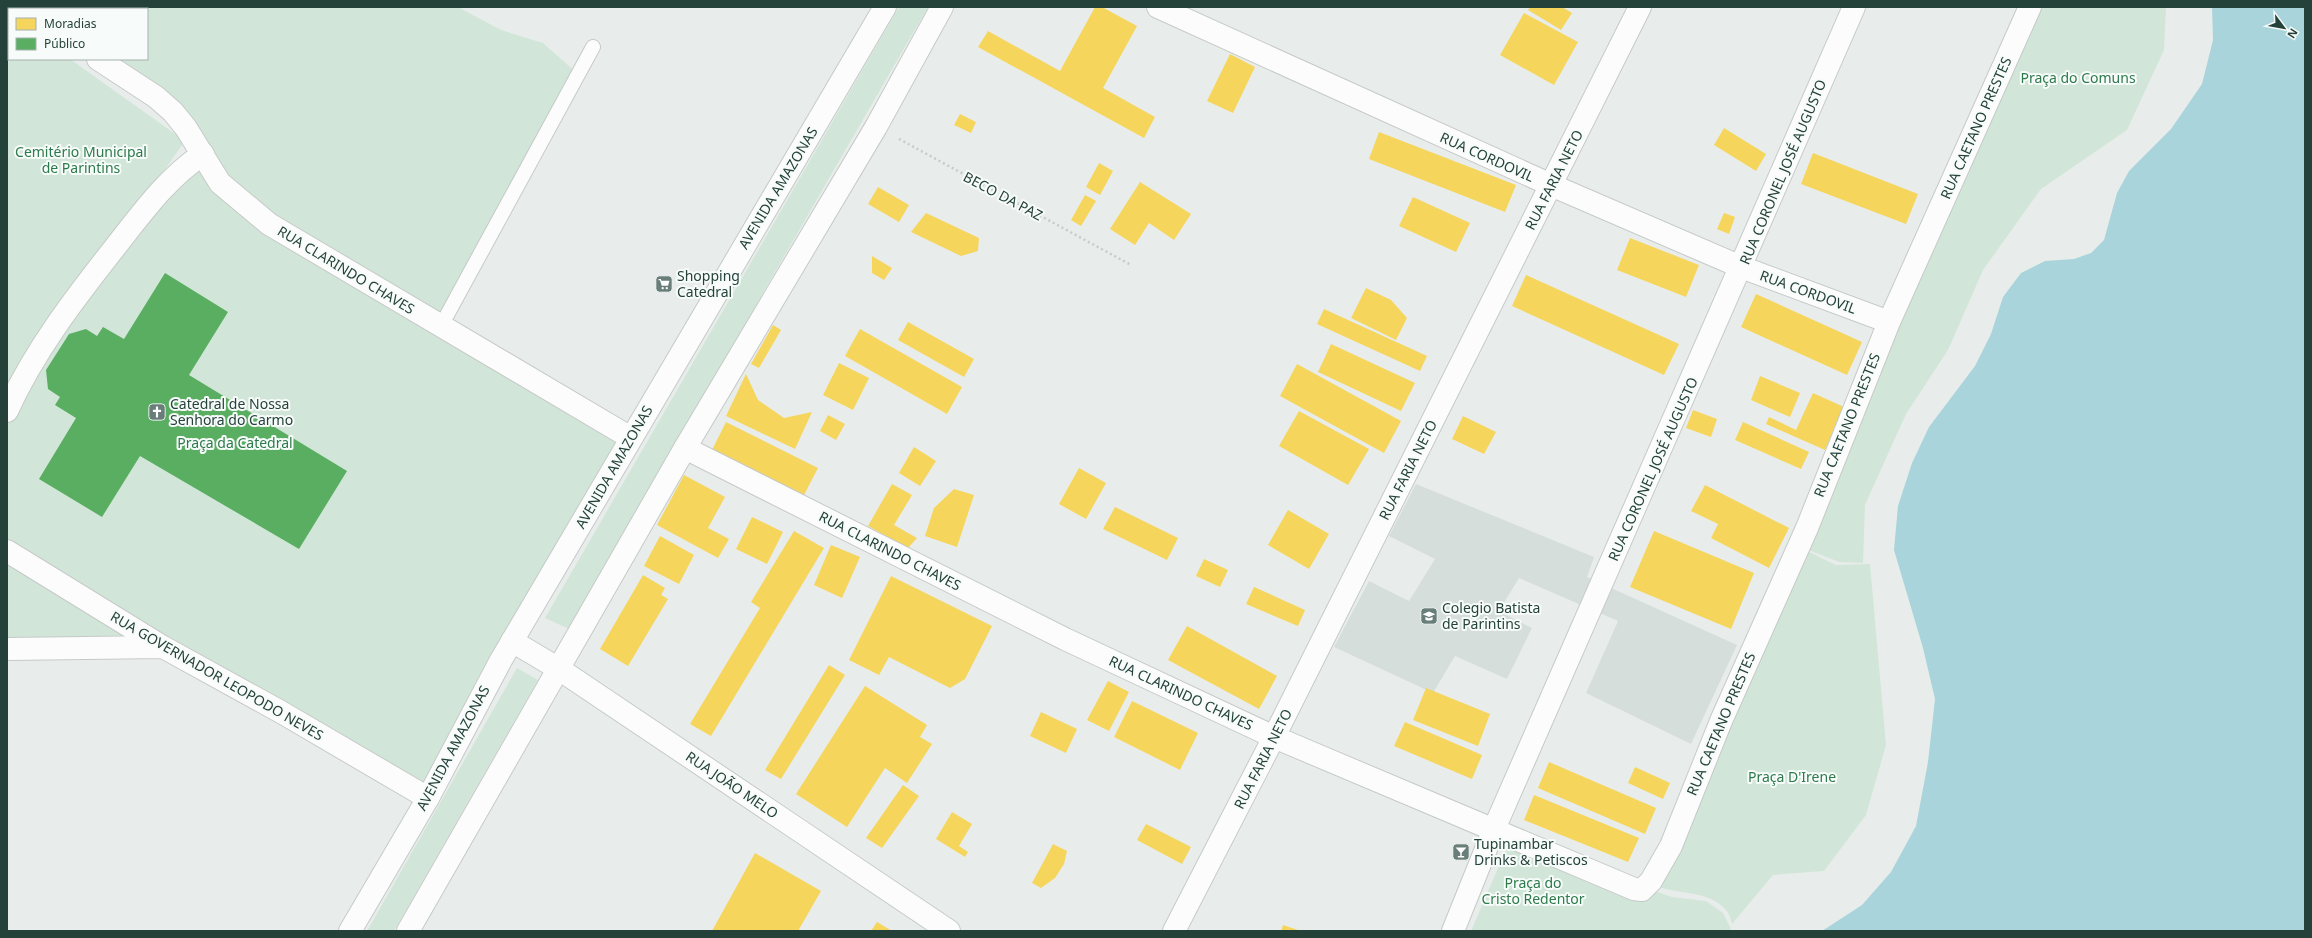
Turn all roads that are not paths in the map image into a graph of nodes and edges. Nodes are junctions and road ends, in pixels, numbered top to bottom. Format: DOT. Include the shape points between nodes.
graph roads {
  1 [pos="885,7"];
  2 [pos="942,7"];
  3 [pos="1158,7"];
  4 [pos="1640,7"];
  5 [pos="1854,7"];
  6 [pos="2030,7"];
  7 [pos="593,47"];
  8 [pos="100,60"];
  9 [pos="203,154"];
  10 [pos="1551,186"];
  11 [pos="1741,267"];
  12 [pos="1889,322"];
  13 [pos="441,326"];
  14 [pos="7,411"];
  15 [pos="631,438"];
  16 [pos="685,448"];
  17 [pos="7,551"];
  18 [pos="512,641"];
  19 [pos="163,646"];
  20 [pos="7,649"];
  21 [pos="560,669"];
  22 [pos="1274,737"];
  23 [pos="428,798"];
  24 [pos="1494,830"];
  25 [pos="1671,846"];
  26 [pos="350,931"];
  27 [pos="408,931"];
  28 [pos="949,931"];
  29 [pos="1174,931"];
  30 [pos="1453,931"];
  1 -- 15 [label="street, AVENIDA AMAZONAS"];
  2 -- 16 [label="street" via="876,127"];
  3 -- 10 [label="street, RUA CORDOVIL"];
  4 -- 10 [label="street, RUA FARIA NETO"];
  5 -- 11 [label="street, RUA CORONEL JOSÉ AUGUSTO"];
  6 -- 12 [label="street, RUA CAETANO PRESTES"];
  7 -- 13 [label="lane"];
  8 -- 9 [label="street, RUA CLARINDO CHAVES" via="168,107"];
  9 -- 13 [label="street, RUA CLARINDO CHAVES" via="225,188 269,224"];
  9 -- 14 [label="street" via="173,177 99,267 39,351"];
  10 -- 11 [label="street, RUA CORDOVIL"];
  10 -- 22 [label="street, RUA FARIA NETO"];
  11 -- 12 [label="street, RUA CORDOVIL"];
  11 -- 24 [label="street, RUA CORONEL JOSÉ AUGUSTO"];
  12 -- 25 [label="street, RUA CAETANO PRESTES" via="1806,528 1721,721"];
  13 -- 15 [label="street, RUA CLARINDO CHAVES"];
  15 -- 18 [label="street, AVENIDA AMAZONAS"];
  16 -- 21 [label="street"];
  16 -- 22 [label="street, RUA CLARINDO CHAVES" via="1065,639"];
  17 -- 19 [label="street, RUA GOVERNADOR LEOPODO NEVES"];
  18 -- 21 [label="street, RUA JOÃO MELO"];
  18 -- 23 [label="street, AVENIDA AMAZONAS"];
  19 -- 20 [label="street"];
  19 -- 23 [label="street, RUA GOVERNADOR LEOPODO NEVES"];
  21 -- 27 [label="street"];
  21 -- 28 [label="street, RUA JOÃO MELO"];
  22 -- 24 [label="street, RUA CLARINDO CHAVES"];
  22 -- 29 [label="street, RUA FARIA NETO"];
  23 -- 26 [label="street, AVENIDA AMAZONAS"];
  24 -- 25 [label="street, RUA CLARINDO CHAVES" via="1638,890 1642,890 1651,881"];
  24 -- 30 [label="street, RUA CORONEL JOSÉ AUGUSTO"];
}
